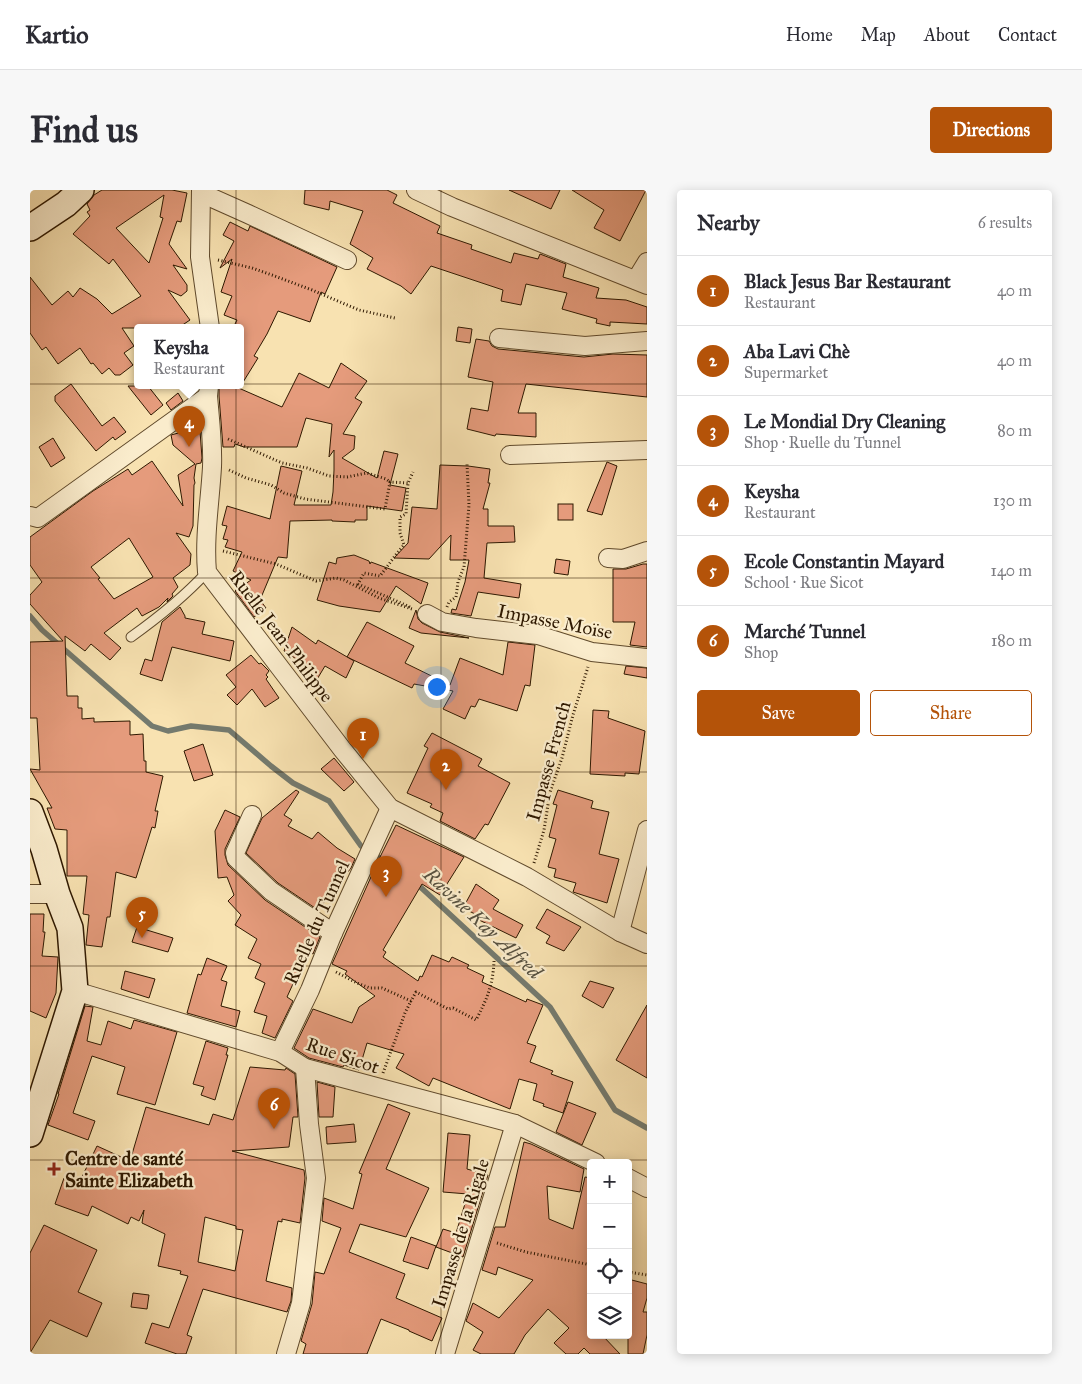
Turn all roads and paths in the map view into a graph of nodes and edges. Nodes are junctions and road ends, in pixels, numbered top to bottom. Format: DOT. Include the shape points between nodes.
graph roads {
  1 [pos="81,190"];
  2 [pos="416,190"];
  3 [pos="201,192"];
  4 [pos="30,228"];
  5 [pos="200,257"];
  6 [pos="347,260"];
  7 [pos="647,262"];
  8 [pos="641,282"];
  9 [pos="395,318"];
  10 [pos="209,324"];
  11 [pos="499,338"];
  12 [pos="647,341"];
  13 [pos="208,391"];
  14 [pos="211,432"];
  15 [pos="647,450"];
  16 [pos="510,454"];
  17 [pos="212,464"];
  18 [pos="467,464"];
  19 [pos="413,472"];
  20 [pos="390,482"];
  21 [pos="408,483"];
  22 [pos="30,516"];
  23 [pos="205,549"];
  24 [pos="647,551"];
  25 [pos="608,558"];
  26 [pos="207,572"];
  27 [pos="435,618"];
  28 [pos="130,637"];
  29 [pos="592,652"];
  30 [pos="647,658"];
  31 [pos="390,808"];
  32 [pos="30,812"];
  33 [pos="252,815"];
  34 [pos="647,830"];
  35 [pos="527,877"];
  36 [pos="30,894"];
  37 [pos="57,894"];
  38 [pos="620,932"];
  39 [pos="333,933"];
  40 [pos="647,944"];
  41 [pos="494,961"];
  42 [pos="322,962"];
  43 [pos="75,991"];
  44 [pos="411,1002"];
  45 [pos="280,1052"];
  46 [pos="305,1068"];
  47 [pos="378,1089"];
  48 [pos="36,1095"];
  49 [pos="514,1124"];
  50 [pos="30,1134"];
  51 [pos="588,1159"];
  52 [pos="632,1180"];
  53 [pos="647,1188"];
  54 [pos="479,1238"];
  55 [pos="587,1264"];
  56 [pos="632,1273"];
  57 [pos="647,1275"];
  58 [pos="286,1354"];
  59 [pos="445,1354"];
  1 -- 4 [label="street"];
  2 -- 8 [label="street"];
  3 -- 5 [label="street"];
  3 -- 6 [label="street"];
  5 -- 9 [label="path" via="252,268 359,310"];
  5 -- 10 [label="street"];
  7 -- 8 [label="street"];
  11 -- 12 [label="street" via="585,346"];
  13 -- 14 [label="street, Ruelle Jean-Philippe"];
  13 -- 22 [label="street" via="38,518"];
  14 -- 17 [label="street, Ruelle Jean-Philippe"];
  14 -- 20 [label="path" via="282,462 330,476 367,473"];
  15 -- 16 [label="street"];
  17 -- 20 [label="path" via="305,499 385,509"];
  17 -- 23 [label="street, Ruelle Jean-Philippe"];
  18 -- 27 [label="path" via="469,505 464,567 456,596"];
  19 -- 21 [label="path"];
  20 -- 21 [label="path"];
  21 -- 27 [label="path" via="406,514 400,517 404,545 380,576 364,573 358,584"];
  23 -- 26 [label="street, Ruelle Jean-Philippe"];
  23 -- 27 [label="path" via="276,564 316,581 344,580 379,598"];
  24 -- 25 [label="street" via="623,559"];
  26 -- 28 [label="lane" via="166,612"];
  26 -- 31 [label="street, Ruelle Jean-Philippe"];
  27 -- 29 [label="street, Impasse Moïse" via="476,628 538,636"];
  29 -- 30 [label="street, Impasse Moïse"];
  29 -- 35 [label="path, Impasse French" via="550,792 544,830"];
  31 -- 35 [label="street, Ruelle Jean-Philippe"];
  31 -- 39 [label="street, Ruelle du Tunnel"];
  32 -- 37 [label="street"];
  33 -- 39 [label="street" via="235,853 236,858 271,891"];
  34 -- 38 [label="street"];
  35 -- 38 [label="street, Ruelle Jean-Philippe"];
  36 -- 37 [label="street"];
  37 -- 43 [label="street" via="70,928"];
  38 -- 40 [label="street, Ruelle Jean-Philippe"];
  39 -- 42 [label="street, Ruelle du Tunnel"];
  41 -- 44 [label="path" via="494,979 476,1020 453,1008 448,1010 416,992"];
  42 -- 44 [label="path" via="357,983 382,988"];
  42 -- 45 [label="street, Ruelle du Tunnel"];
  43 -- 45 [label="street, Rue Sicot"];
  43 -- 48 [label="street"];
  44 -- 47 [label="path"];
  45 -- 46 [label="street, Rue Sicot"];
  46 -- 47 [label="street, Rue Sicot"];
  46 -- 58 [label="street" via="316,1178 301,1303"];
  47 -- 49 [label="street, Rue Sicot"];
  48 -- 50 [label="street"];
  49 -- 51 [label="street, Rue Sicot"];
  49 -- 54 [label="street, Impasse de la Rigale"];
  52 -- 53 [label="street"];
  54 -- 55 [label="path" via="526,1252"];
  54 -- 59 [label="street, Impasse de la Rigale"];
  56 -- 57 [label="path"];
}
